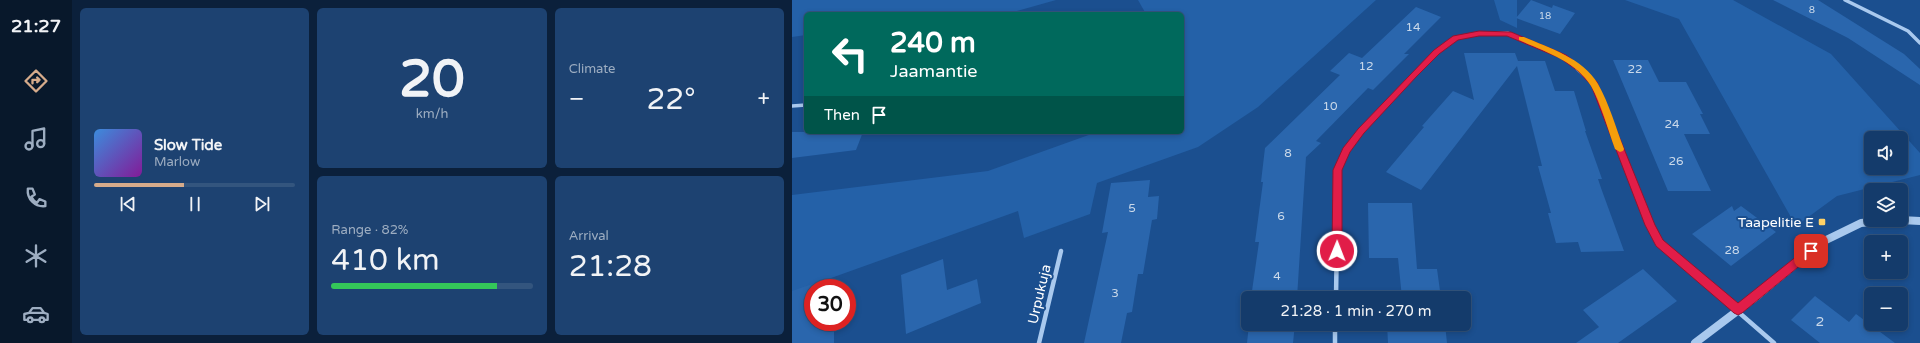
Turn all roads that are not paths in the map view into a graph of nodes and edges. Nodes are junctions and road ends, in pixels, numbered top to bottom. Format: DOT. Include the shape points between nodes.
graph roads {
  1 [pos="1845,0"];
  2 [pos="1920,43"];
  3 [pos="804,105"];
  4 [pos="792,106"];
  5 [pos="1908,220"];
  6 [pos="1920,221"];
  7 [pos="1864,223"];
  8 [pos="1061,251"];
  9 [pos="1336,291"];
  10 [pos="1738,310"];
  11 [pos="1335,331"];
  12 [pos="1039,343"];
  13 [pos="1335,343"];
  14 [pos="1696,343"];
  15 [pos="1774,343"];
  1 -- 2 [label="street" via="1908,31"];
  3 -- 4 [label="street"];
  5 -- 6 [label="street"];
  7 -- 10 [label="street" via="1822,242"];
  8 -- 12 [label="street, Urpukuja"];
  9 -- 10 [label="street" via="1338,170 1346,151 1414,74 1456,38 1508,33 1563,56 1594,84 1650,225 1660,243"];
  10 -- 14 [label="street"];
  10 -- 15 [label="street"];
  11 -- 13 [label="street"];
}
